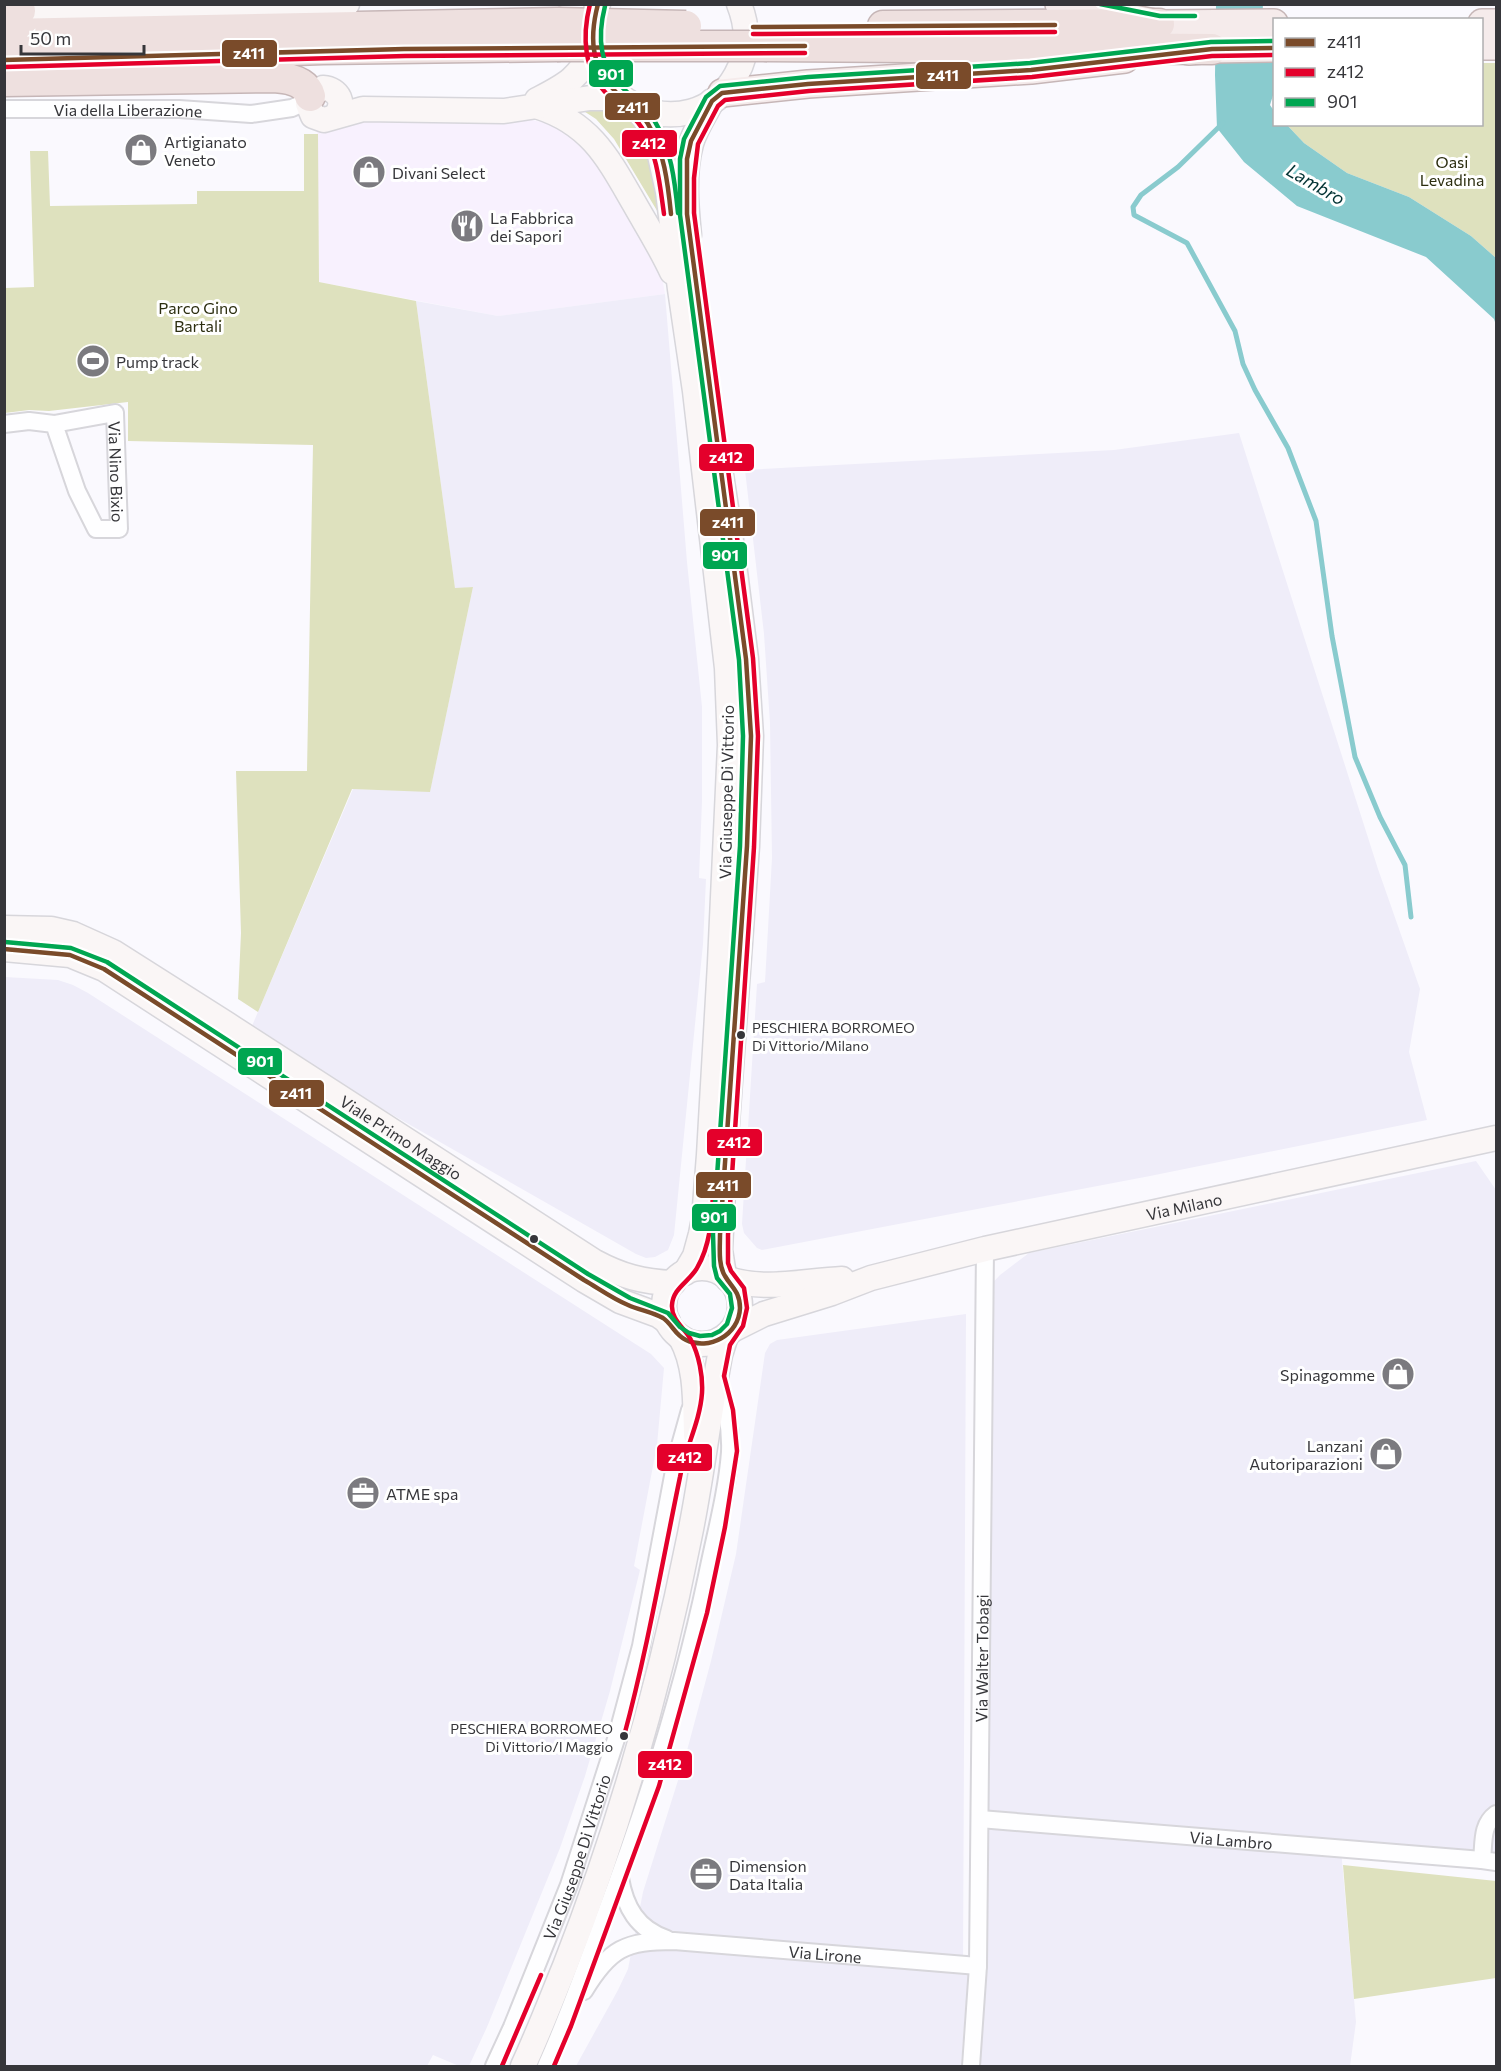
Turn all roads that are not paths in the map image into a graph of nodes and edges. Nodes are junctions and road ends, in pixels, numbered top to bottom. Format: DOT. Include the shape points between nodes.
graph roads {
  1 [pos="347,4"];
  2 [pos="598,4"];
  3 [pos="740,4"];
  4 [pos="1059,4"];
  5 [pos="8,17"];
  6 [pos="1159,24"];
  7 [pos="558,35"];
  8 [pos="767,36"];
  9 [pos="1211,36"];
  10 [pos="1273,40"];
  11 [pos="592,48"];
  12 [pos="4,60"];
  13 [pos="4,81"];
  14 [pos="717,97"];
  15 [pos="627,101"];
  16 [pos="322,104"];
  17 [pos="527,108"];
  18 [pos="4,110"];
  19 [pos="680,289"];
  20 [pos="4,424"];
  21 [pos="54,424"];
  22 [pos="4,928"];
  23 [pos="4,949"];
  24 [pos="1497,1138"];
  25 [pos="985,1249"];
  26 [pos="726,1277"];
  27 [pos="679,1278"];
  28 [pos="871,1278"];
  29 [pos="675,1330"];
  30 [pos="729,1333"];
  31 [pos="716,1376"];
  32 [pos="694,1395"];
  33 [pos="697,1493"];
  34 [pos="1497,1814"];
  35 [pos="980,1819"];
  36 [pos="1489,1861"];
  37 [pos="620,1875"];
  38 [pos="674,1941"];
  39 [pos="978,1966"];
  40 [pos="564,2023"];
  41 [pos="494,2067"];
  42 [pos="523,2067"];
  43 [pos="546,2067"];
  44 [pos="971,2067"];
  1 -- 5 [label="main road"];
  2 -- 11 [label="main road"];
  3 -- 14 [label="main road, Via Giuseppe Di Vittorio" via="745,18 745,53 733,80"];
  4 -- 6 [label="main road"];
  5 -- 7 [label="highway"];
  6 -- 8 [label="highway"];
  6 -- 9 [label="main road"];
  7 -- 8 [label="highway, bridge"];
  7 -- 12 [label="highway" via="323,49"];
  8 -- 9 [label="highway"];
  9 -- 10 [label="main road"];
  9 -- 14 [label="main road" via="1030,70 808,84"];
  11 -- 15 [label="main road, Via Giuseppe Di Vittorio" via="605,81"];
  11 -- 17 [label="main road, Via della Liberazione" via="587,62 571,81"];
  13 -- 16 [label="highway" via="274,77 302,84"];
  14 -- 15 [label="main road" via="671,114 656,113"];
  14 -- 26 [label="main road, Via Giuseppe Di Vittorio" via="689,150 686,178 687,214 746,659 751,736 721,1220 720,1250"];
  15 -- 17 [label="main road, Via della Liberazione" via="590,98"];
  15 -- 19 [label="main road, Via Giuseppe Di Vittorio" via="644,117 659,151"];
  16 -- 17 [label="main road, Via della Liberazione" via="363,109"];
  16 -- 18 [label="street, Via della Liberazione" via="305,102 292,108 251,114 179,109"];
  17 -- 19 [label="main road" via="572,122 603,150"];
  19 -- 27 [label="main road, Via Giuseppe Di Vittorio" via="727,668 730,745 706,1202 698,1247"];
  20 -- 21 [label="street, Via Nino Bixio"];
  21 -- 21 [label="street, Via Nino Bixio" via="77,491 96,529 119,529 115,414"];
  22 -- 27 [label="main road, Viale Primo Maggio" via="51,929 108,950 595,1262 629,1278 651,1282"];
  23 -- 29 [label="main road, Viale Primo Maggio" via="70,955 104,969 584,1281 658,1316"];
  24 -- 25 [label="main road, Via Milano"];
  25 -- 28 [label="main road, Via Milano"];
  25 -- 35 [label="street, Via Walter Tobagi"];
  26 -- 27 [label="main road" via="704,1268"];
  26 -- 28 [label="main road, Via Milano" via="749,1285 769,1286"];
  26 -- 30 [label="main road, Via Giuseppe Di Vittorio" via="737,1290 740,1303 738,1318"];
  27 -- 29 [label="main road, Via Giuseppe Di Vittorio" via="667,1291 664,1303"];
  28 -- 30 [label="main road, Via Milano" via="764,1314"];
  29 -- 30 [label="main road" via="693,1343 702,1344"];
  29 -- 32 [label="main road, Via Giuseppe Di Vittorio" via="689,1358"];
  30 -- 31 [label="main road, Via Giuseppe Di Vittorio"];
  31 -- 33 [label="main road, Via Giuseppe Di Vittorio"];
  31 -- 37 [label="street, Via Giuseppe Di Vittorio" via="726,1411 730,1451 718,1526 678,1695"];
  32 -- 33 [label="main road, Via Giuseppe Di Vittorio"];
  32 -- 41 [label="street, Via Giuseppe Di Vittorio" via="676,1460 640,1646 617,1736 569,1885"];
  33 -- 42 [label="main road, Via Giuseppe Di Vittorio" via="671,1622 641,1740 576,1937"];
  34 -- 36 [label="street" via="1485,1828"];
  35 -- 36 [label="street, Via Lambro"];
  35 -- 39 [label="street, Via Walter Tobagi"];
  37 -- 38 [label="street, Via Lirone" via="624,1900 633,1914 656,1935"];
  37 -- 40 [label="street, Via Giuseppe Di Vittorio"];
  38 -- 39 [label="street, Via Lirone"];
  38 -- 40 [label="street, Via Lirone" via="646,1941 618,1950 597,1971"];
  39 -- 44 [label="street, Via Walter Tobagi"];
  40 -- 43 [label="street, Via Giuseppe Di Vittorio"];
}
